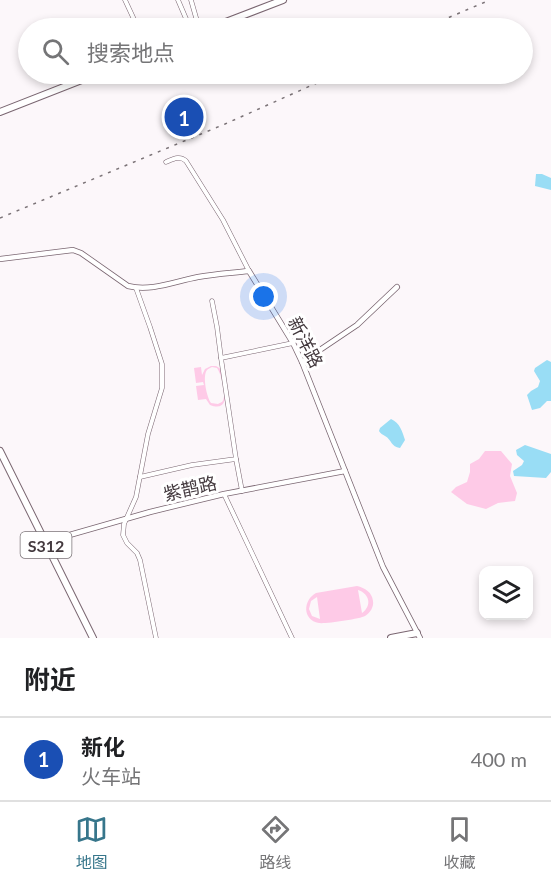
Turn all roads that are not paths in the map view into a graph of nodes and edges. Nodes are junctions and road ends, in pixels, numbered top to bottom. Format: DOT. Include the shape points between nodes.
graph roads {
  1 [pos="125,0"];
  2 [pos="178,0"];
  3 [pos="191,0"];
  4 [pos="283,0"];
  5 [pos="266,3"];
  6 [pos="133,18"];
  7 [pos="186,18"];
  8 [pos="196,18"];
  9 [pos="232,18"];
  10 [pos="71,84"];
  11 [pos="0,112"];
  12 [pos="166,162"];
  13 [pos="0,259"];
  14 [pos="249,271"];
  15 [pos="398,287"];
  16 [pos="136,288"];
  17 [pos="212,301"];
  18 [pos="293,343"];
  19 [pos="221,358"];
  20 [pos="302,362"];
  21 [pos="0,450"];
  22 [pos="236,459"];
  23 [pos="345,471"];
  24 [pos="140,477"];
  25 [pos="242,491"];
  26 [pos="224,494"];
  27 [pos="126,519"];
  28 [pos="45,542"];
  29 [pos="418,635"];
  30 [pos="93,638"];
  31 [pos="156,638"];
  32 [pos="292,638"];
  33 [pos="391,638"];
  1 -- 6 [label="street"];
  2 -- 7 [label="street"];
  3 -- 8 [label="street"];
  4 -- 5 [label="main road"];
  5 -- 9 [label="main road"];
  10 -- 11 [label="main road"];
  12 -- 14 [label="street" via="178,158 186,161"];
  13 -- 16 [label="street" via="73,250"];
  14 -- 16 [label="street"];
  14 -- 18 [label="street, 新洋路"];
  15 -- 20 [label="street" via="357,325"];
  16 -- 24 [label="street" via="162,364 162,388"];
  17 -- 19 [label="street"];
  18 -- 19 [label="street"];
  18 -- 20 [label="street, 新洋路"];
  19 -- 22 [label="street"];
  20 -- 23 [label="street, 新洋路"];
  21 -- 28 [label="main road, S312"];
  22 -- 24 [label="street"];
  22 -- 25 [label="street"];
  23 -- 25 [label="street, 紫鹊路"];
  23 -- 29 [label="street, 新洋路" via="383,567"];
  24 -- 27 [label="street"];
  25 -- 26 [label="street, 紫鹊路"];
  26 -- 27 [label="street, 紫鹊路"];
  26 -- 32 [label="street"];
  27 -- 28 [label="street, 紫鹊路"];
  27 -- 31 [label="street" via="123,536 140,560"];
  28 -- 30 [label="main road, S312"];
  29 -- 33 [label="main road"];
}
